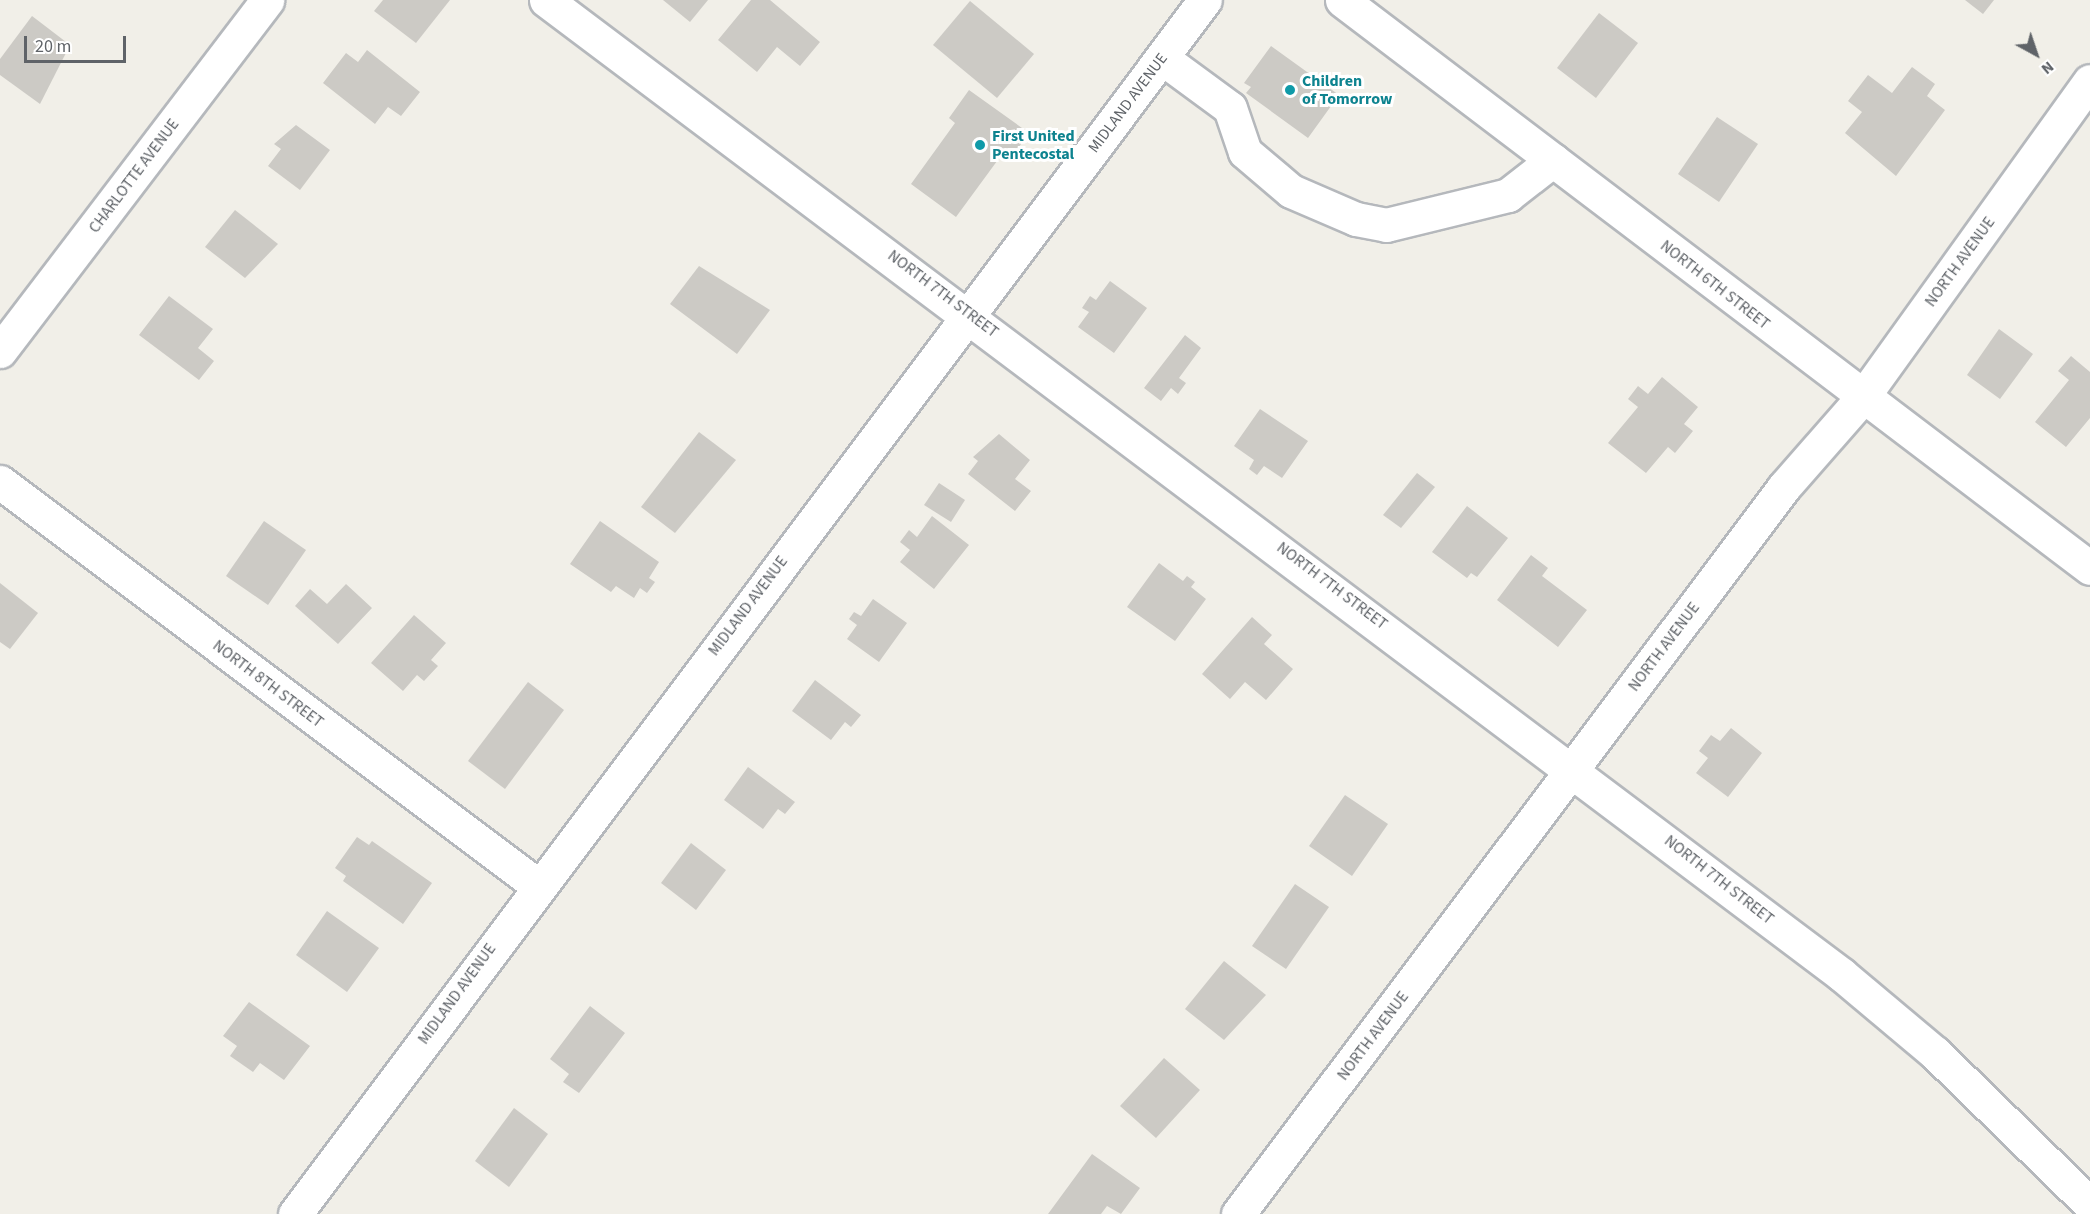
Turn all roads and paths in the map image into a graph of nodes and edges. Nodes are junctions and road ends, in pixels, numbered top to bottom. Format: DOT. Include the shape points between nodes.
graph roads {
  1 [pos="267,0"];
  2 [pos="546,0"];
  3 [pos="1205,0"];
  4 [pos="1342,0"];
  5 [pos="1162,58"];
  6 [pos="2090,81"];
  7 [pos="1552,160"];
  8 [pos="969,313"];
  9 [pos="0,351"];
  10 [pos="1862,398"];
  11 [pos="0,482"];
  12 [pos="2090,568"];
  13 [pos="1574,768"];
  14 [pos="537,885"];
  15 [pos="2090,1204"];
  16 [pos="295,1214"];
  17 [pos="1238,1214"];
  1 -- 9 [label="street, CHARLOTTE AVENUE"];
  2 -- 8 [label="street, NORTH 7TH STREET"];
  3 -- 5 [label="street, MIDLAND AVENUE"];
  4 -- 7 [label="street, NORTH 6TH STREET"];
  5 -- 7 [label="street" via="1230,108 1245,152 1291,191 1356,219 1386,225 1508,195"];
  5 -- 8 [label="street, MIDLAND AVENUE"];
  6 -- 10 [label="street, NORTH AVENUE"];
  7 -- 10 [label="street, NORTH 6TH STREET"];
  8 -- 13 [label="street, NORTH 7TH STREET"];
  8 -- 14 [label="street, MIDLAND AVENUE"];
  10 -- 12 [label="street, NORTH 6TH STREET"];
  10 -- 13 [label="street, NORTH AVENUE" via="1784,488"];
  11 -- 14 [label="street, NORTH 8TH STREET"];
  13 -- 15 [label="street, NORTH 7TH STREET" via="1842,975 1935,1053"];
  13 -- 17 [label="street, NORTH AVENUE"];
  14 -- 16 [label="street, MIDLAND AVENUE"];
}
